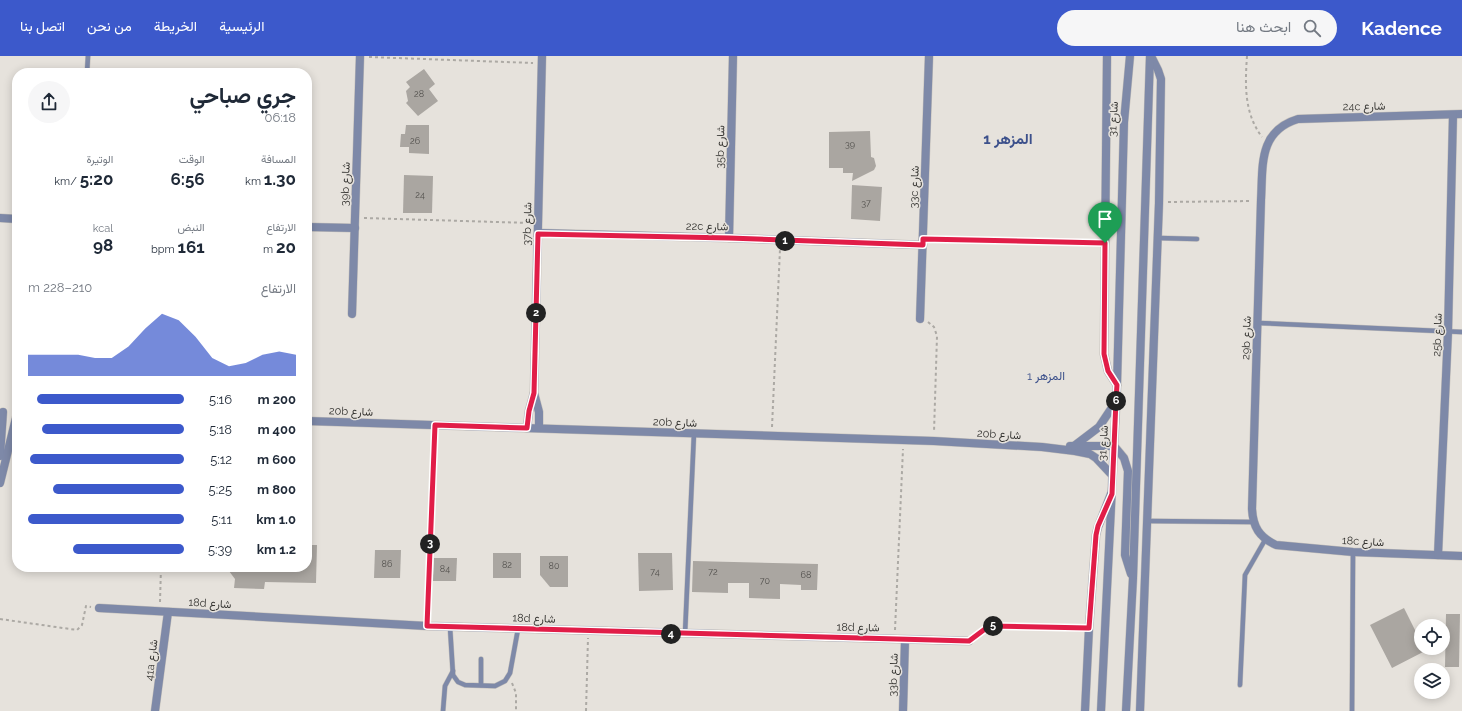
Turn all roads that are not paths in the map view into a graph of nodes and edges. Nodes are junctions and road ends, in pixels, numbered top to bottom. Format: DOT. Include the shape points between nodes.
graph roads {
  1 [pos="88,56"];
  2 [pos="360,56"];
  3 [pos="733,56"];
  4 [pos="929,56"];
  5 [pos="1107,56"];
  6 [pos="1130,56"];
  7 [pos="1150,56"];
  8 [pos="542,60"];
  9 [pos="87,68"];
  10 [pos="1462,114"];
  11 [pos="1453,115"];
  12 [pos="1272,134"];
  13 [pos="0,218"];
  14 [pos="12,219"];
  15 [pos="312,227"];
  16 [pos="355,228"];
  17 [pos="538,234"];
  18 [pos="729,238"];
  19 [pos="1158,238"];
  20 [pos="1197,239"];
  21 [pos="923,242"];
  22 [pos="352,314"];
  23 [pos="920,319"];
  24 [pos="1258,323"];
  25 [pos="1448,332"];
  26 [pos="1462,332"];
  27 [pos="1117,385"];
  28 [pos="534,393"];
  29 [pos="1116,400"];
  30 [pos="2,412"];
  31 [pos="12,413"];
  32 [pos="312,421"];
  33 [pos="527,428"];
  34 [pos="539,428"];
  35 [pos="694,433"];
  36 [pos="12,434"];
  37 [pos="1074,446"];
  38 [pos="1114,446"];
  39 [pos="1042,447"];
  40 [pos="0,456"];
  41 [pos="1112,475"];
  42 [pos="0,482"];
  43 [pos="1112,494"];
  44 [pos="1147,521"];
  45 [pos="1252,522"];
  46 [pos="1265,540"];
  47 [pos="1353,552"];
  48 [pos="1438,555"];
  49 [pos="1462,556"];
  50 [pos="1133,578"];
  51 [pos="99,608"];
  52 [pos="164,612"];
  53 [pos="450,627"];
  54 [pos="518,629"];
  55 [pos="685,634"];
  56 [pos="905,640"];
  57 [pos="969,641"];
  58 [pos="481,658"];
  59 [pos="453,670"];
  60 [pos="481,685"];
  61 [pos="1240,685"];
  62 [pos="155,711"];
  63 [pos="443,711"];
  64 [pos="903,711"];
  65 [pos="1085,711"];
  66 [pos="1101,711"];
  67 [pos="1126,711"];
  68 [pos="1140,711"];
  69 [pos="1352,711"];
  1 -- 9 [label="lane"];
  2 -- 16 [label="street, 39b شارع"];
  3 -- 18 [label="street, 35b شارع"];
  4 -- 21 [label="street, 33c شارع"];
  5 -- 27 [label="street" via="1104,354 1108,371"];
  6 -- 27 [label="street, شارع 31" via="1124,122"];
  7 -- 19 [label="street" via="1160,79"];
  7 -- 50 [label="street"];
  8 -- 17 [label="street, 37b شارع"];
  10 -- 11 [label="street, 24c شارع"];
  11 -- 12 [label="street, 24c شارع" via="1298,119 1280,127"];
  11 -- 25 [label="street, 25b شارع"];
  12 -- 24 [label="street, 29b شارع" via="1267,144 1263,166"];
  13 -- 14 [label="street"];
  15 -- 16 [label="street"];
  16 -- 22 [label="street, 39b شارع"];
  17 -- 18 [label="street, 22c شارع"];
  17 -- 28 [label="street, 37b شارع"];
  18 -- 21 [label="street, 22c شارع"];
  19 -- 20 [label="lane"];
  19 -- 44 [label="street"];
  21 -- 23 [label="street, 33c شارع"];
  24 -- 25 [label="lane"];
  24 -- 45 [label="street, 29b شارع"];
  25 -- 26 [label="lane"];
  25 -- 48 [label="street, 25b شارع"];
  27 -- 29 [label="street, شارع 31"];
  28 -- 33 [label="street, 37b شارع"];
  28 -- 34 [label="street, 37b شارع" via="539,412"];
  29 -- 37 [label="street" via="1099,427"];
  29 -- 38 [label="street, شارع 31"];
  30 -- 31 [label="street"];
  30 -- 40 [label="street"];
  32 -- 33 [label="street, 20b شارع"];
  33 -- 34 [label="street, 20b شارع"];
  34 -- 35 [label="street, 20b شارع"];
  35 -- 39 [label="street, 20b شارع"];
  35 -- 55 [label="lane"];
  36 -- 42 [label="street"];
  37 -- 38 [label="street, 20b شارع"];
  37 -- 39 [label="street, 20b شارع"];
  38 -- 41 [label="street, شارع 31"];
  38 -- 50 [label="street" via="1124,458 1128,471 1125,554"];
  39 -- 41 [label="street, 20b شارع" via="1090,454"];
  41 -- 43 [label="street, شارع 31"];
  43 -- 65 [label="street" via="1096,535"];
  43 -- 66 [label="street, شارع 31"];
  44 -- 45 [label="lane"];
  44 -- 68 [label="street"];
  45 -- 46 [label="street"];
  46 -- 47 [label="street, 18c شارع" via="1287,548"];
  46 -- 61 [label="lane" via="1245,575"];
  47 -- 48 [label="street, 18c شارع"];
  47 -- 69 [label="lane"];
  48 -- 49 [label="street, 18c شارع"];
  50 -- 67 [label="street"];
  51 -- 52 [label="street, 18d شارع"];
  52 -- 53 [label="street, 18d شارع"];
  52 -- 62 [label="street, 41a شارع"];
  53 -- 54 [label="street, 18d شارع"];
  53 -- 59 [label="lane"];
  54 -- 55 [label="street, 18d شارع"];
  54 -- 60 [label="lane" via="508,677 499,685"];
  55 -- 56 [label="street, 18d شارع"];
  56 -- 57 [label="street, 18d شارع"];
  56 -- 64 [label="street, 33b شارع"];
  58 -- 60 [label="lane"];
  59 -- 60 [label="lane" via="455,678 461,684"];
  59 -- 63 [label="lane" via="445,686"];
}
